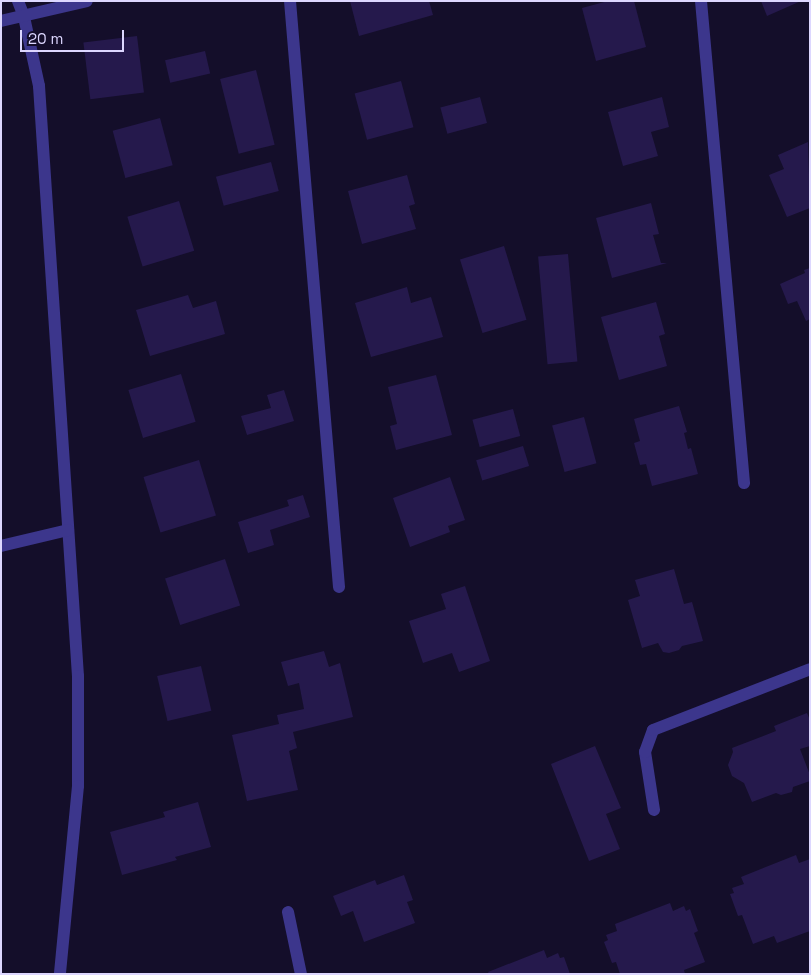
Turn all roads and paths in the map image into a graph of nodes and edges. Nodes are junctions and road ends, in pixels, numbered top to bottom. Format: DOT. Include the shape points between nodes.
graph roads {
  1 [pos="18,1"];
  2 [pos="87,1"];
  3 [pos="290,1"];
  4 [pos="701,1"];
  5 [pos="24,17"];
  6 [pos="1,21"];
  7 [pos="744,483"];
  8 [pos="68,530"];
  9 [pos="1,546"];
  10 [pos="339,587"];
  11 [pos="810,669"];
  12 [pos="654,810"];
  13 [pos="288,912"];
  14 [pos="60,974"];
  15 [pos="301,974"];
  1 -- 5 [label="street"];
  2 -- 5 [label="street"];
  3 -- 10 [label="street"];
  4 -- 7 [label="street"];
  5 -- 6 [label="street"];
  5 -- 8 [label="street" via="39,86"];
  8 -- 9 [label="street"];
  8 -- 14 [label="street" via="78,676 78,786"];
  11 -- 12 [label="street" via="653,730 645,752"];
  13 -- 15 [label="street"];
}
